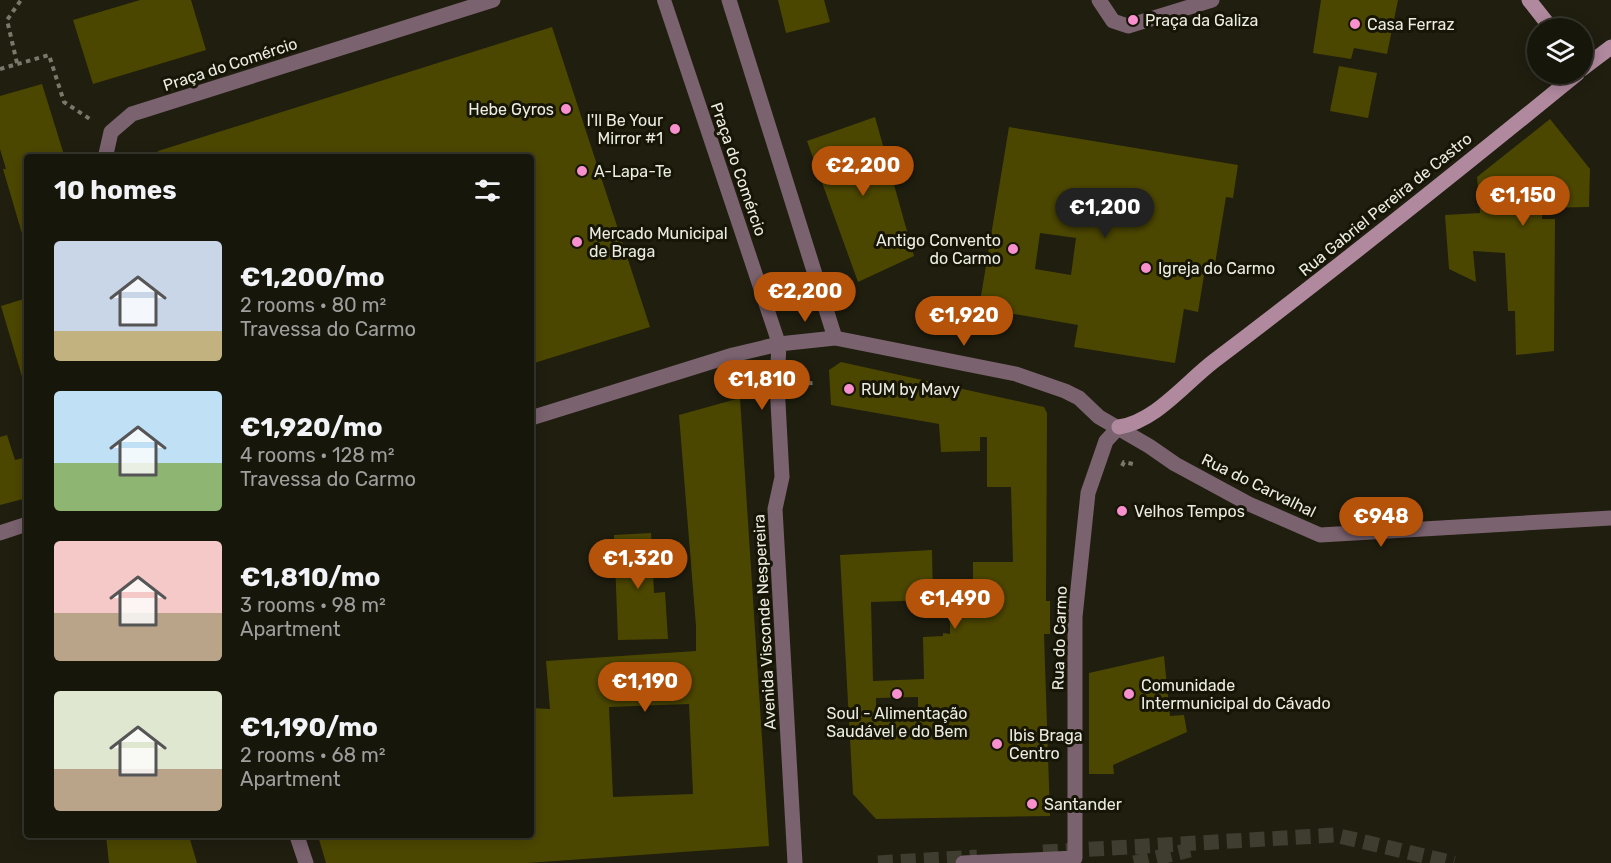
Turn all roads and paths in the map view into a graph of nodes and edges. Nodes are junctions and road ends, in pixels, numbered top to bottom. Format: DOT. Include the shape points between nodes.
graph roads {
  1 [pos="21,0"];
  2 [pos="493,0"];
  3 [pos="664,0"];
  4 [pos="729,0"];
  5 [pos="1099,0"];
  6 [pos="1212,0"];
  7 [pos="1528,0"];
  8 [pos="1543,18"];
  9 [pos="1611,47"];
  10 [pos="1593,60"];
  11 [pos="17,63"];
  12 [pos="0,69"];
  13 [pos="1564,84"];
  14 [pos="111,132"];
  15 [pos="106,154"];
  16 [pos="835,338"];
  17 [pos="779,344"];
  18 [pos="813,383"];
  19 [pos="795,384"];
  20 [pos="534,417"];
  21 [pos="1119,427"];
  22 [pos="1611,518"];
  23 [pos="24,525"];
  24 [pos="0,533"];
  25 [pos="298,838"];
  26 [pos="306,863"];
  27 [pos="795,863"];
  28 [pos="963,863"];
  1 -- 11 [label="path" via="8,20"];
  2 -- 14 [label="street, Praça do Comércio" via="132,114"];
  3 -- 17 [label="lane, Praça do Comércio"];
  4 -- 16 [label="street"];
  5 -- 6 [label="street" via="1113,21 1128,26"];
  7 -- 8 [label="street"];
  9 -- 10 [label="street"];
  11 -- 12 [label="path"];
  11 -- 14 [label="path" via="49,55 64,102"];
  13 -- 21 [label="street, Rua Gabriel Pereira de Castro" via="1144,419"];
  14 -- 15 [label="street"];
  16 -- 17 [label="street"];
  16 -- 21 [label="street, Rua do Carvalhal" via="1016,374 1078,398 1099,417"];
  17 -- 20 [label="street"];
  17 -- 27 [label="street, Avenida Visconde Nespereira" via="782,477 775,509"];
  18 -- 19 [label="path"];
  21 -- 22 [label="street, Rua do Carvalhal" via="1175,464 1249,504 1320,535"];
  21 -- 28 [label="street, Rua do Carmo" via="1106,441 1088,493 1076,606 1075,858"];
  23 -- 24 [label="street"];
  25 -- 26 [label="street"];
}
